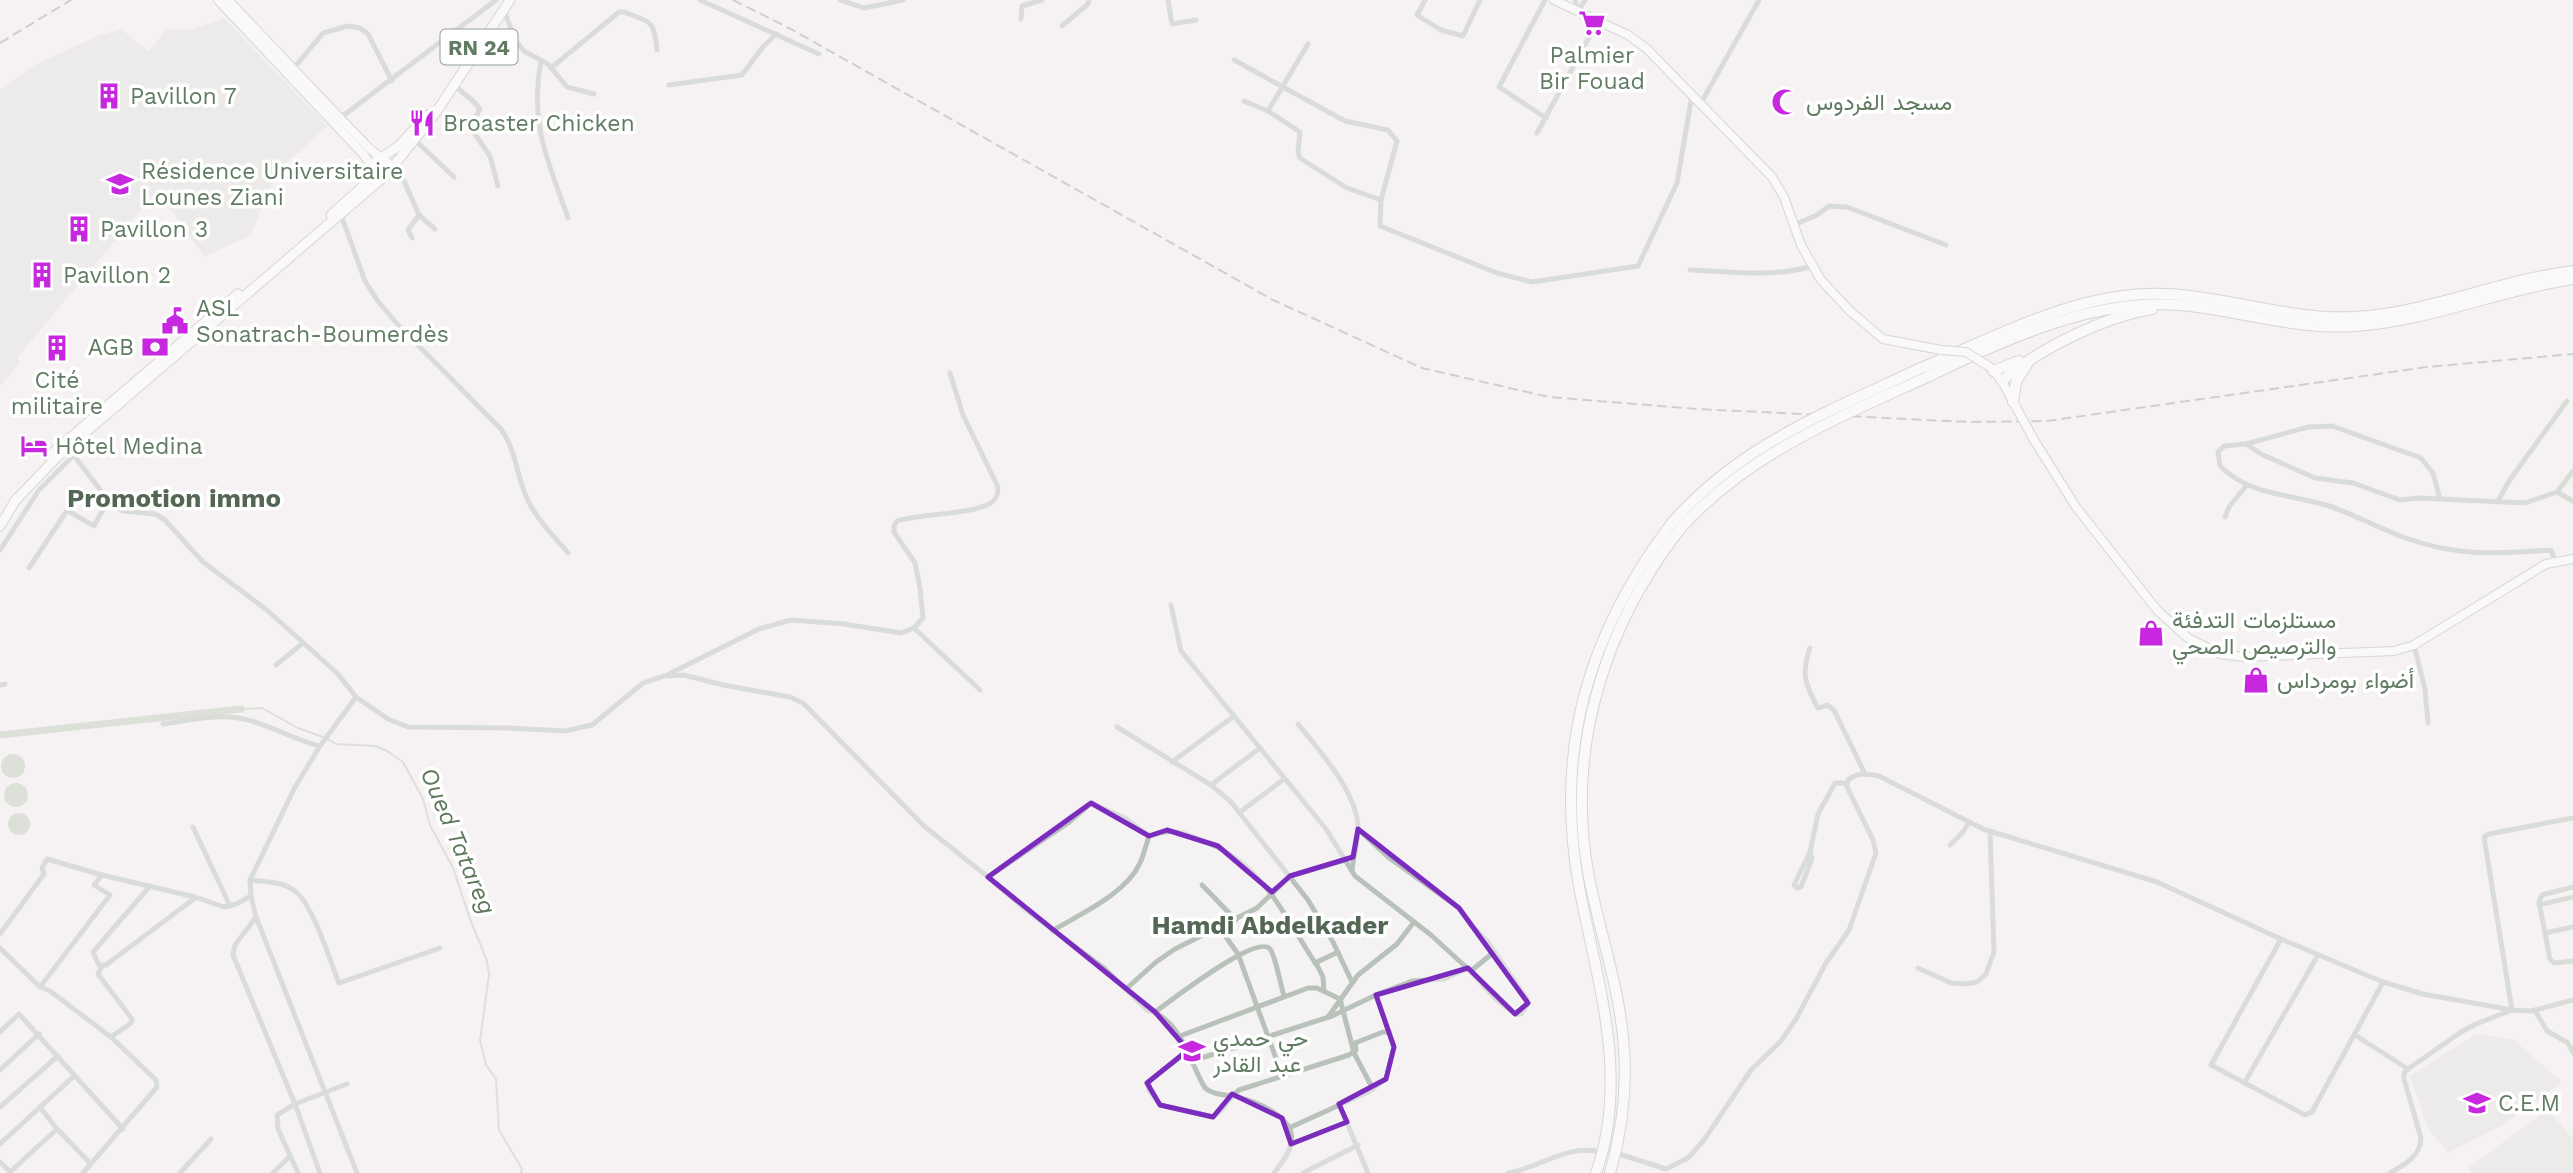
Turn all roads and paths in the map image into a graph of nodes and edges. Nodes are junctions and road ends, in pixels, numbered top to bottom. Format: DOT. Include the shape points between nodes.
graph roads {
  1 [pos="218,0"];
  2 [pos="228,0"];
  3 [pos="496,0"];
  4 [pos="507,0"];
  5 [pos="700,0"];
  6 [pos="840,0"];
  7 [pos="903,0"];
  8 [pos="1017,0"];
  9 [pos="1042,0"];
  10 [pos="1089,0"];
  11 [pos="1168,0"];
  12 [pos="1424,0"];
  13 [pos="1480,0"];
  14 [pos="1545,0"];
  15 [pos="1554,0"];
  16 [pos="1575,0"];
  17 [pos="1585,0"];
  18 [pos="1759,0"];
  19 [pos="1022,6"];
  20 [pos="503,11"];
  21 [pos="1578,12"];
  22 [pos="1021,19"];
  23 [pos="1196,20"];
  24 [pos="1598,22"];
  25 [pos="1062,26"];
  26 [pos="776,34"];
  27 [pos="1308,44"];
  28 [pos="657,50"];
  29 [pos="819,54"];
  30 [pos="1234,60"];
  31 [pos="541,61"];
  32 [pos="551,68"];
  33 [pos="293,69"];
  34 [pos="392,81"];
  35 [pos="669,85"];
  36 [pos="1283,87"];
  37 [pos="450,89"];
  38 [pos="594,94"];
  39 [pos="1692,95"];
  40 [pos="1244,101"];
  41 [pos="1700,103"];
  42 [pos="1268,111"];
  43 [pos="340,118"];
  44 [pos="1546,118"];
  45 [pos="1537,133"];
  46 [pos="415,140"];
  47 [pos="382,157"];
  48 [pos="395,165"];
  49 [pos="372,167"];
  50 [pos="454,177"];
  51 [pos="381,180"];
  52 [pos="498,186"];
  53 [pos="1381,200"];
  54 [pos="341,215"];
  55 [pos="419,215"];
  56 [pos="568,218"];
  57 [pos="1794,225"];
  58 [pos="435,229"];
  59 [pos="412,238"];
  60 [pos="1946,245"];
  61 [pos="1813,266"];
  62 [pos="1690,270"];
  63 [pos="2573,271"];
  64 [pos="2573,279"];
  65 [pos="2190,306"];
  66 [pos="2066,320"];
  67 [pos="2031,358"];
  68 [pos="1991,369"];
  69 [pos="1924,372"];
  70 [pos="950,373"];
  71 [pos="2002,381"];
  72 [pos="2567,401"];
  73 [pos="2014,404"];
  74 [pos="2246,444"];
  75 [pos="69,448"];
  76 [pos="2573,471"];
  77 [pos="2246,485"];
  78 [pos="2557,492"];
  79 [pos="2440,499"];
  80 [pos="107,500"];
  81 [pos="2498,501"];
  82 [pos="2573,501"];
  83 [pos="2225,517"];
  84 [pos="0,526"];
  85 [pos="1676,527"];
  86 [pos="0,550"];
  87 [pos="568,553"];
  88 [pos="2573,559"];
  89 [pos="2556,563"];
  90 [pos="29,568"];
  91 [pos="1171,605"];
  92 [pos="914,628"];
  93 [pos="303,643"];
  94 [pos="2414,645"];
  95 [pos="1810,648"];
  96 [pos="276,665"];
  97 [pos="664,676"];
  98 [pos="980,690"];
  99 [pos="356,697"];
  100 [pos="1234,716"];
  101 [pos="2428,723"];
  102 [pos="163,724"];
  103 [pos="1298,724"];
  104 [pos="1117,727"];
  105 [pos="320,746"];
  106 [pos="1260,748"];
  107 [pos="1171,762"];
  108 [pos="1865,774"];
  109 [pos="1284,779"];
  110 [pos="1847,783"];
  111 [pos="1211,785"];
  112 [pos="1240,812"];
  113 [pos="2573,818"];
  114 [pos="1969,822"];
  115 [pos="193,827"];
  116 [pos="1358,830"];
  117 [pos="1990,831"];
  118 [pos="1149,836"];
  119 [pos="1950,845"];
  120 [pos="1810,852"];
  121 [pos="1345,860"];
  122 [pos="1352,871"];
  123 [pos="102,875"];
  124 [pos="1290,876"];
  125 [pos="988,877"];
  126 [pos="250,880"];
  127 [pos="1202,885"];
  128 [pos="150,886"];
  129 [pos="2573,887"];
  130 [pos="1273,895"];
  131 [pos="251,896"];
  132 [pos="195,897"];
  133 [pos="2573,897"];
  134 [pos="2539,905"];
  135 [pos="230,906"];
  136 [pos="256,917"];
  137 [pos="1236,920"];
  138 [pos="1414,922"];
  139 [pos="1219,927"];
  140 [pos="2573,927"];
  141 [pos="1052,931"];
  142 [pos="0,933"];
  143 [pos="2545,933"];
  144 [pos="2281,939"];
  145 [pos="0,948"];
  146 [pos="440,948"];
  147 [pos="1338,952"];
  148 [pos="1494,952"];
  149 [pos="1238,954"];
  150 [pos="2318,955"];
  151 [pos="2573,961"];
  152 [pos="1315,963"];
  153 [pos="102,966"];
  154 [pos="1918,968"];
  155 [pos="1469,969"];
  156 [pos="1352,982"];
  157 [pos="2383,982"];
  158 [pos="40,987"];
  159 [pos="1126,989"];
  160 [pos="1324,991"];
  161 [pos="1376,995"];
  162 [pos="1284,996"];
  163 [pos="1340,999"];
  164 [pos="2573,1000"];
  165 [pos="1257,1006"];
  166 [pos="2512,1010"];
  167 [pos="2535,1010"];
  168 [pos="1155,1012"];
  169 [pos="1342,1012"];
  170 [pos="1328,1017"];
  171 [pos="0,1032"];
  172 [pos="1390,1032"];
  173 [pos="39,1034"];
  174 [pos="2355,1035"];
  175 [pos="1180,1036"];
  176 [pos="1268,1036"];
  177 [pos="111,1037"];
  178 [pos="1354,1049"];
  179 [pos="1188,1051"];
  180 [pos="2573,1053"];
  181 [pos="58,1056"];
  182 [pos="1192,1060"];
  183 [pos="2408,1069"];
  184 [pos="0,1070"];
  185 [pos="1282,1075"];
  186 [pos="74,1076"];
  187 [pos="2245,1082"];
  188 [pos="347,1084"];
  189 [pos="1373,1089"];
  190 [pos="326,1093"];
  191 [pos="1239,1094"];
  192 [pos="1231,1096"];
  193 [pos="295,1104"];
  194 [pos="1339,1104"];
  195 [pos="0,1107"];
  196 [pos="40,1107"];
  197 [pos="1347,1122"];
  198 [pos="1289,1128"];
  199 [pos="57,1129"];
  200 [pos="123,1129"];
  201 [pos="211,1139"];
  202 [pos="0,1144"];
  203 [pos="1292,1144"];
  204 [pos="1357,1145"];
  205 [pos="1602,1152"];
  206 [pos="1616,1153"];
  207 [pos="289,1157"];
  208 [pos="0,1162"];
  209 [pos="91,1164"];
  210 [pos="11,1173"];
  211 [pos="83,1173"];
  212 [pos="180,1173"];
  213 [pos="273,1173"];
  214 [pos="298,1173"];
  215 [pos="320,1173"];
  216 [pos="356,1173"];
  217 [pos="1274,1173"];
  218 [pos="1303,1173"];
  219 [pos="1368,1173"];
  220 [pos="1508,1173"];
  221 [pos="1596,1173"];
  222 [pos="1610,1173"];
  223 [pos="2390,1173"];
  1 -- 49 [label="main road"];
  2 -- 33 [label="main road"];
  3 -- 34 [label="street"];
  4 -- 20 [label="main road, RN 24"];
  5 -- 26 [label="street"];
  6 -- 7 [label="street" via="864,8"];
  8 -- 19 [label="street"];
  9 -- 19 [label="street"];
  10 -- 25 [label="street"];
  11 -- 23 [label="street" via="1172,24"];
  12 -- 13 [label="street" via="1417,15 1441,30 1463,36"];
  14 -- 44 [label="street" via="1499,87"];
  15 -- 21 [label="main road"];
  16 -- 21 [label="street"];
  17 -- 21 [label="street"];
  18 -- 41 [label="street"];
  19 -- 22 [label="street"];
  20 -- 31 [label="street" via="516,41"];
  20 -- 37 [label="main road, RN 24"];
  21 -- 24 [label="main road"];
  24 -- 39 [label="main road" via="1646,48"];
  24 -- 44 [label="street"];
  26 -- 29 [label="street"];
  26 -- 35 [label="street" via="743,75"];
  27 -- 36 [label="street"];
  28 -- 32 [label="street" via="652,24 619,12"];
  30 -- 36 [label="street"];
  31 -- 32 [label="street"];
  31 -- 56 [label="street" via="538,128"];
  32 -- 38 [label="street" via="567,87"];
  33 -- 34 [label="street" via="323,33 360,27"];
  33 -- 43 [label="main road"];
  34 -- 43 [label="street"];
  36 -- 42 [label="street"];
  36 -- 53 [label="street" via="1345,121 1388,130 1396,141"];
  37 -- 46 [label="main road, RN 24"];
  37 -- 47 [label="main road, RN 24" via="406,140"];
  37 -- 52 [label="street" via="480,110 472,130 490,156"];
  39 -- 41 [label="main road"];
  39 -- 53 [label="street" via="1677,183 1638,266 1532,282 1497,273 1380,226"];
  40 -- 42 [label="street"];
  41 -- 57 [label="main road" via="1772,177"];
  42 -- 53 [label="street" via="1300,132 1300,158 1347,188"];
  43 -- 47 [label="main road"];
  44 -- 45 [label="street"];
  46 -- 48 [label="main road, RN 24"];
  46 -- 50 [label="street"];
  47 -- 48 [label="main road"];
  47 -- 49 [label="main road, RN 24"];
  48 -- 51 [label="main road, RN 24"];
  48 -- 55 [label="street"];
  49 -- 51 [label="main road"];
  49 -- 75 [label="main road, RN 24" via="362,187 337,211"];
  51 -- 54 [label="main road, RN 24"];
  54 -- 75 [label="main road, RN 24"];
  54 -- 87 [label="street" via="365,281 377,300 501,429 512,445 536,516"];
  55 -- 58 [label="street"];
  55 -- 59 [label="street" via="408,230"];
  57 -- 60 [label="street" via="1829,206 1847,207"];
  57 -- 61 [label="main road"];
  61 -- 62 [label="street" via="1774,273"];
  61 -- 68 [label="main road, bridge" via="1821,280 1883,339 1966,352"];
  63 -- 69 [label="highway" via="2353,317 2291,315 2171,295 2132,295 2030,321"];
  64 -- 65 [label="highway" via="2415,318 2354,326 2292,324"];
  65 -- 66 [label="highway" via="2133,305"];
  65 -- 67 [label="highway" via="2120,317"];
  66 -- 68 [label="highway" via="2071,331 2067,338"];
  66 -- 69 [label="highway"];
  67 -- 71 [label="highway"];
  67 -- 73 [label="highway" via="2016,382"];
  68 -- 71 [label="main road"];
  69 -- 85 [label="highway, bridge" via="1807,422 1756,450 1711,484"];
  70 -- 92 [label="street" via="998,494 991,503 975,508 897,521 894,532 915,563 920,587 923,618"];
  71 -- 73 [label="main road"];
  72 -- 81 [label="street"];
  73 -- 94 [label="main road, bridge" via="2076,506 2157,610 2188,638 2220,654 2244,657 2395,652"];
  74 -- 77 [label="street" via="2224,446 2218,452 2220,467"];
  74 -- 79 [label="street" via="2315,478 2353,482 2400,500"];
  74 -- 79 [label="street" via="2308,427 2332,426 2421,458 2433,473"];
  75 -- 80 [label="street"];
  75 -- 84 [label="main road, RN 24" via="15,501"];
  75 -- 86 [label="street"];
  76 -- 78 [label="street"];
  77 -- 83 [label="street"];
  77 -- 89 [label="street" via="2327,505 2437,548 2486,555 2551,550"];
  78 -- 81 [label="street" via="2525,503"];
  78 -- 82 [label="street"];
  79 -- 81 [label="street"];
  80 -- 90 [label="street" via="94,526 66,512"];
  80 -- 93 [label="street" via="123,511 155,514 165,520 203,562"];
  85 -- 205 [label="highway" via="1632,579 1606,631 1574,744 1575,857 1609,1040 1612,1088"];
  85 -- 206 [label="highway" via="1623,623 1600,679 1582,778 1588,874 1623,1037 1625,1095"];
  88 -- 89 [label="main road"];
  89 -- 94 [label="main road" via="2546,564"];
  91 -- 100 [label="street" via="1181,651"];
  92 -- 97 [label="street" via="901,633 790,620 759,629"];
  92 -- 98 [label="street"];
  93 -- 96 [label="street"];
  93 -- 99 [label="street"];
  94 -- 101 [label="street"];
  95 -- 108 [label="street" via="1803,673 1810,692 1817,707 1827,705 1834,710"];
  97 -- 99 [label="street" via="643,683 592,725 565,731 408,727"];
  97 -- 125 [label="street" via="684,675 803,703 924,826"];
  99 -- 105 [label="street"];
  100 -- 106 [label="street"];
  100 -- 107 [label="street"];
  102 -- 105 [label="street" via="230,717"];
  103 -- 116 [label="street" via="1344,787"];
  104 -- 107 [label="street"];
  105 -- 126 [label="street"];
  106 -- 109 [label="street"];
  106 -- 111 [label="street"];
  107 -- 111 [label="street"];
  108 -- 110 [label="street"];
  108 -- 114 [label="street" via="1879,776"];
  109 -- 112 [label="street"];
  109 -- 121 [label="street"];
  110 -- 120 [label="street" via="1836,782 1821,808"];
  110 -- 206 [label="street" via="1873,840 1875,857 1849,929 1796,1019 1737,1087 1688,1158 1666,1170"];
  111 -- 112 [label="street"];
  112 -- 124 [label="street"];
  113 -- 166 [label="street" via="2484,837"];
  114 -- 117 [label="street"];
  114 -- 119 [label="street"];
  115 -- 135 [label="street"];
  116 -- 122 [label="street"];
  116 -- 148 [label="street" via="1388,858 1454,903"];
  117 -- 144 [label="street" via="2157,883"];
  117 -- 154 [label="street" via="1994,952 1986,974 1966,985"];
  118 -- 125 [label="street" via="1125,818 1091,803"];
  118 -- 130 [label="street" via="1167,830 1218,846 1244,863"];
  118 -- 141 [label="street" via="1139,866 1119,888 1101,904"];
  120 -- 120 [label="street" via="1794,885 1797,888 1811,861"];
  121 -- 122 [label="street"];
  121 -- 124 [label="street"];
  122 -- 138 [label="street"];
  123 -- 128 [label="street"];
  123 -- 142 [label="street" via="47,859 44,874"];
  123 -- 158 [label="street" via="94,885 110,895"];
  124 -- 130 [label="street"];
  124 -- 147 [label="street"];
  125 -- 141 [label="street"];
  126 -- 131 [label="street"];
  126 -- 146 [label="street" via="280,883 297,893 310,911 339,984"];
  127 -- 137 [label="street"];
  128 -- 132 [label="street"];
  128 -- 153 [label="street" via="93,952"];
  129 -- 134 [label="street" via="2542,895"];
  130 -- 137 [label="street"];
  130 -- 152 [label="street"];
  131 -- 135 [label="street"];
  131 -- 136 [label="street"];
  132 -- 135 [label="street"];
  132 -- 153 [label="street"];
  133 -- 134 [label="street"];
  134 -- 143 [label="street"];
  136 -- 190 [label="street"];
  136 -- 193 [label="street" via="235,945 233,956"];
  137 -- 139 [label="street"];
  138 -- 155 [label="street"];
  138 -- 156 [label="street" via="1397,944"];
  139 -- 149 [label="street"];
  139 -- 159 [label="street" via="1156,962"];
  140 -- 143 [label="street"];
  141 -- 159 [label="street"];
  143 -- 151 [label="street" via="2550,959 2554,963"];
  144 -- 150 [label="street"];
  144 -- 187 [label="street" via="2211,1062 2214,1068"];
  145 -- 158 [label="street"];
  147 -- 152 [label="street"];
  147 -- 156 [label="street"];
  148 -- 155 [label="street"];
  148 -- 155 [label="street" via="1527,999 1521,1014 1497,1000"];
  149 -- 162 [label="street" via="1263,944 1270,948"];
  149 -- 165 [label="street"];
  149 -- 168 [label="street"];
  150 -- 157 [label="street"];
  150 -- 187 [label="street"];
  152 -- 160 [label="street"];
  153 -- 177 [label="street" via="98,974 132,1019"];
  155 -- 161 [label="street" via="1444,979 1412,981"];
  156 -- 163 [label="street"];
  157 -- 166 [label="street"];
  157 -- 174 [label="street"];
  158 -- 177 [label="street"];
  159 -- 168 [label="street"];
  160 -- 162 [label="street" via="1308,988"];
  160 -- 163 [label="street"];
  161 -- 169 [label="street"];
  161 -- 172 [label="street"];
  162 -- 165 [label="street"];
  163 -- 169 [label="street"];
  163 -- 170 [label="street"];
  164 -- 167 [label="street"];
  165 -- 175 [label="street"];
  165 -- 176 [label="street"];
  166 -- 167 [label="street"];
  166 -- 183 [label="street" via="2461,1032"];
  167 -- 180 [label="street" via="2547,1031 2568,1043"];
  168 -- 175 [label="street"];
  169 -- 170 [label="street"];
  169 -- 178 [label="street"];
  170 -- 176 [label="street"];
  171 -- 173 [label="street" via="19,1014"];
  172 -- 178 [label="street" via="1355,1043"];
  172 -- 189 [label="street" via="1394,1053 1389,1071"];
  173 -- 181 [label="street"];
  173 -- 184 [label="street"];
  174 -- 183 [label="street"];
  174 -- 187 [label="street" via="2309,1115"];
  175 -- 179 [label="street"];
  176 -- 182 [label="street"];
  176 -- 185 [label="street"];
  177 -- 200 [label="street" via="156,1080 157,1087"];
  178 -- 185 [label="street"];
  178 -- 189 [label="street"];
  179 -- 182 [label="street"];
  179 -- 192 [label="street" via="1147,1083 1157,1102 1213,1117"];
  181 -- 186 [label="street"];
  181 -- 195 [label="street"];
  182 -- 192 [label="street" via="1205,1088"];
  183 -- 223 [label="street" via="2404,1079 2421,1145"];
  185 -- 191 [label="street"];
  186 -- 196 [label="street"];
  186 -- 200 [label="street"];
  188 -- 190 [label="street"];
  189 -- 194 [label="street"];
  190 -- 193 [label="street"];
  190 -- 216 [label="street"];
  191 -- 192 [label="street"];
  191 -- 198 [label="street" via="1282,1118"];
  193 -- 207 [label="street" via="277,1115"];
  193 -- 215 [label="street"];
  194 -- 197 [label="street"];
  194 -- 198 [label="street"];
  196 -- 199 [label="street"];
  196 -- 202 [label="street"];
  197 -- 203 [label="street"];
  197 -- 204 [label="street"];
  198 -- 203 [label="street"];
  199 -- 209 [label="street"];
  199 -- 210 [label="street"];
  200 -- 209 [label="street"];
  201 -- 212 [label="street"];
  203 -- 217 [label="street"];
  204 -- 218 [label="street"];
  204 -- 219 [label="street"];
  205 -- 220 [label="street" via="1571,1151 1533,1168"];
  205 -- 221 [label="highway"];
  206 -- 222 [label="highway"];
  207 -- 213 [label="street"];
  207 -- 214 [label="street"];
  208 -- 210 [label="street"];
  209 -- 211 [label="street"];
}
